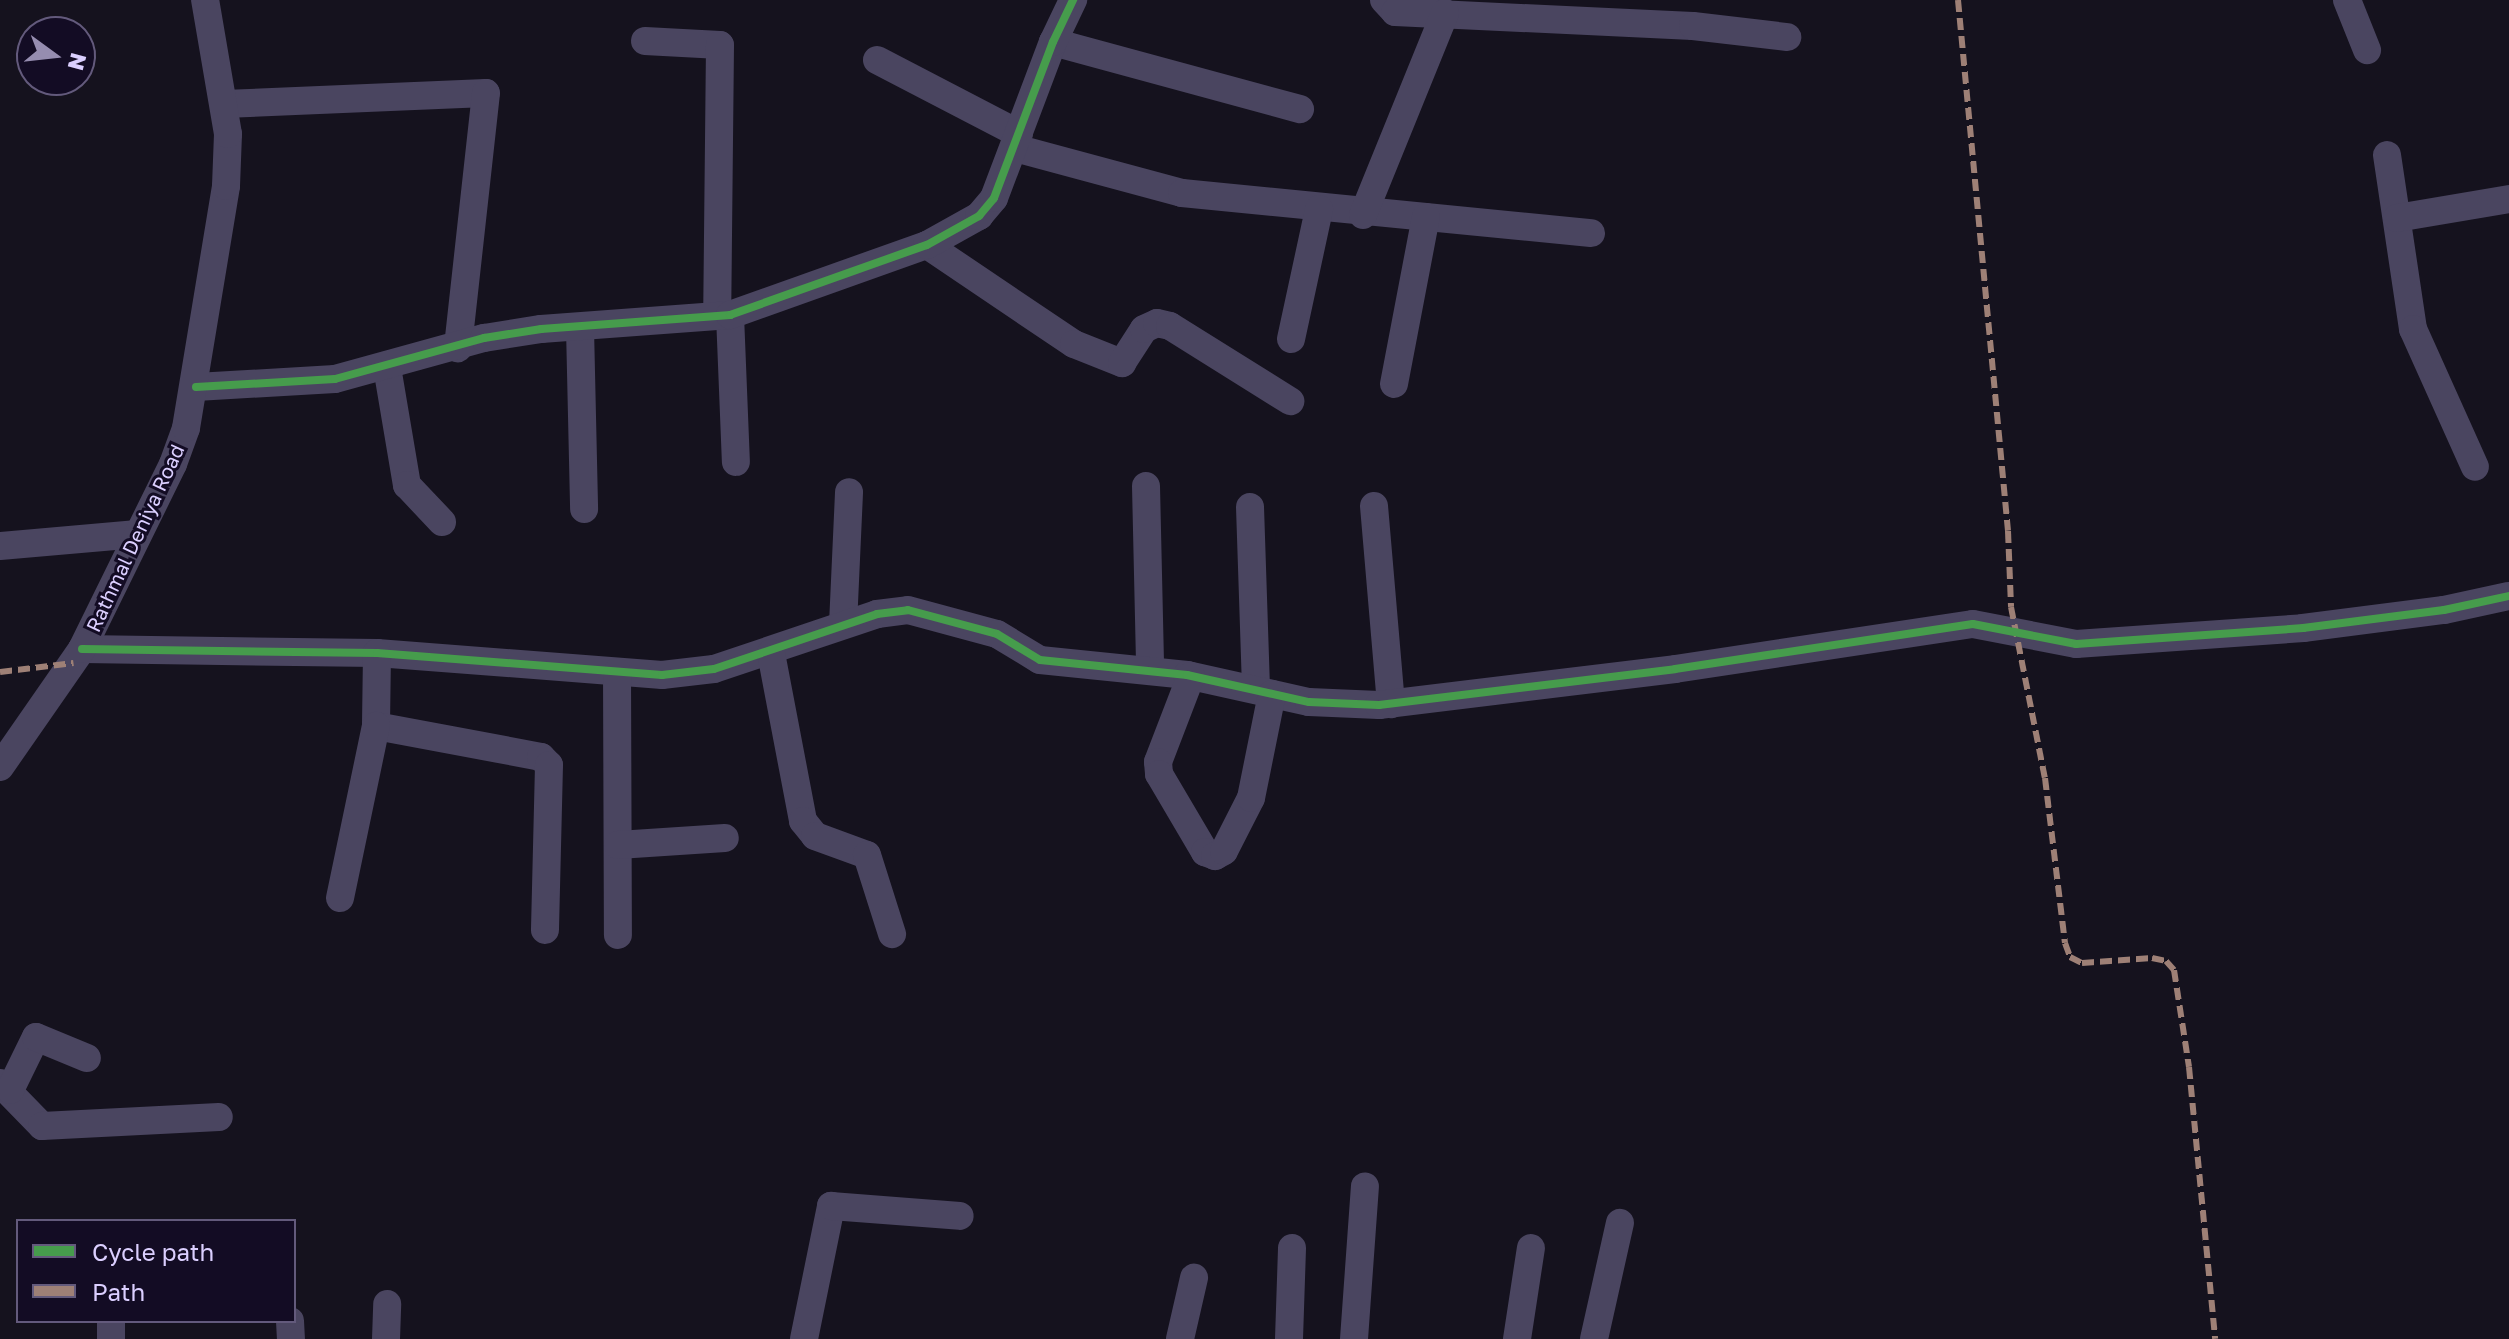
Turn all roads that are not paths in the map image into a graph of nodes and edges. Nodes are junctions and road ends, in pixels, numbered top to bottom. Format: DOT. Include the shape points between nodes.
graph roads {
  1 [pos="205,0"];
  2 [pos="1073,0"];
  3 [pos="1384,0"];
  4 [pos="2347,0"];
  5 [pos="1445,13"];
  6 [pos="1787,37"];
  7 [pos="645,41"];
  8 [pos="1053,42"];
  9 [pos="2367,50"];
  10 [pos="877,60"];
  11 [pos="224,104"];
  12 [pos="1300,109"];
  13 [pos="1017,141"];
  14 [pos="2387,155"];
  15 [pos="2509,199"];
  16 [pos="1319,209"];
  17 [pos="1363,215"];
  18 [pos="1426,217"];
  19 [pos="2397,218"];
  20 [pos="1591,233"];
  21 [pos="927,245"];
  22 [pos="724,316"];
  23 [pos="580,328"];
  24 [pos="1291,339"];
  25 [pos="458,348"];
  26 [pos="387,367"];
  27 [pos="1394,384"];
  28 [pos="196,387"];
  29 [pos="1290,401"];
  30 [pos="736,462"];
  31 [pos="2475,467"];
  32 [pos="1146,486"];
  33 [pos="849,492"];
  34 [pos="1374,506"];
  35 [pos="1250,507"];
  36 [pos="584,509"];
  37 [pos="442,522"];
  38 [pos="137,534"];
  39 [pos="0,546"];
  40 [pos="2509,596"];
  41 [pos="843,625"];
  42 [pos="82,649"];
  43 [pos="377,653"];
  44 [pos="771,653"];
  45 [pos="1150,669"];
  46 [pos="617,672"];
  47 [pos="1191,676"];
  48 [pos="1264,692"];
  49 [pos="1391,704"];
  50 [pos="376,726"];
  51 [pos="0,767"];
  52 [pos="725,838"];
  53 [pos="618,845"];
  54 [pos="340,898"];
  55 [pos="545,930"];
  56 [pos="892,934"];
  57 [pos="618,935"];
  58 [pos="87,1058"];
  59 [pos="5,1087"];
  60 [pos="219,1117"];
  61 [pos="1365,1186"];
  62 [pos="960,1216"];
  63 [pos="1620,1223"];
  64 [pos="1292,1248"];
  65 [pos="1531,1248"];
  66 [pos="1194,1278"];
  67 [pos="387,1304"];
  68 [pos="386,1339"];
  69 [pos="804,1339"];
  70 [pos="1180,1339"];
  71 [pos="1289,1339"];
  72 [pos="1354,1339"];
  73 [pos="1517,1339"];
  74 [pos="1594,1339"];
  1 -- 11 [label="street, Rathmal Deniya Road"];
  2 -- 8 [label="street"];
  3 -- 5 [label="street" via="1395,12"];
  4 -- 9 [label="street"];
  5 -- 6 [label="street" via="1693,26"];
  5 -- 17 [label="street"];
  7 -- 22 [label="street" via="720,45"];
  8 -- 12 [label="street"];
  8 -- 13 [label="street"];
  10 -- 13 [label="street"];
  11 -- 25 [label="street" via="486,93"];
  11 -- 28 [label="street, Rathmal Deniya Road" via="226,186"];
  13 -- 16 [label="street" via="1182,193"];
  13 -- 21 [label="street" via="994,198 979,216"];
  14 -- 19 [label="street"];
  15 -- 19 [label="street"];
  16 -- 17 [label="street"];
  16 -- 24 [label="street"];
  17 -- 18 [label="street"];
  18 -- 20 [label="street"];
  18 -- 27 [label="street"];
  19 -- 31 [label="street" via="2413,329"];
  21 -- 22 [label="street"];
  21 -- 29 [label="street" via="1074,344 1122,363 1144,329 1157,323 1170,326"];
  22 -- 23 [label="street"];
  22 -- 30 [label="street"];
  23 -- 25 [label="street" via="513,334"];
  23 -- 36 [label="street"];
  25 -- 26 [label="street"];
  26 -- 28 [label="street" via="335,379"];
  26 -- 37 [label="street" via="407,485"];
  28 -- 38 [label="street, Rathmal Deniya Road" via="173,464"];
  32 -- 45 [label="street"];
  33 -- 41 [label="street"];
  34 -- 49 [label="street"];
  35 -- 48 [label="street"];
  38 -- 39 [label="street"];
  38 -- 42 [label="street, Rathmal Deniya Road"];
  40 -- 49 [label="street" via="2303,628 2076,644 1973,624"];
  41 -- 44 [label="street"];
  41 -- 45 [label="street" via="908,610 997,634 1040,660"];
  42 -- 43 [label="street"];
  42 -- 51 [label="street, Rathmal Deniya Road"];
  43 -- 46 [label="street"];
  43 -- 50 [label="street"];
  44 -- 46 [label="street" via="695,672"];
  44 -- 56 [label="street" via="803,821 815,836 867,855"];
  45 -- 47 [label="street"];
  46 -- 53 [label="street"];
  47 -- 48 [label="street"];
  47 -- 48 [label="street" via="1158,762 1159,774 1205,852 1215,856 1224,851 1251,798"];
  48 -- 49 [label="street" via="1348,706"];
  50 -- 54 [label="street"];
  50 -- 55 [label="street" via="541,757 549,765"];
  52 -- 53 [label="street"];
  53 -- 57 [label="street"];
  58 -- 59 [label="street" via="36,1037"];
  59 -- 60 [label="street" via="42,1126"];
  61 -- 72 [label="street"];
  62 -- 69 [label="street" via="831,1206"];
  63 -- 74 [label="street"];
  64 -- 71 [label="street"];
  65 -- 73 [label="street"];
  66 -- 70 [label="street"];
  67 -- 68 [label="street"];
}
